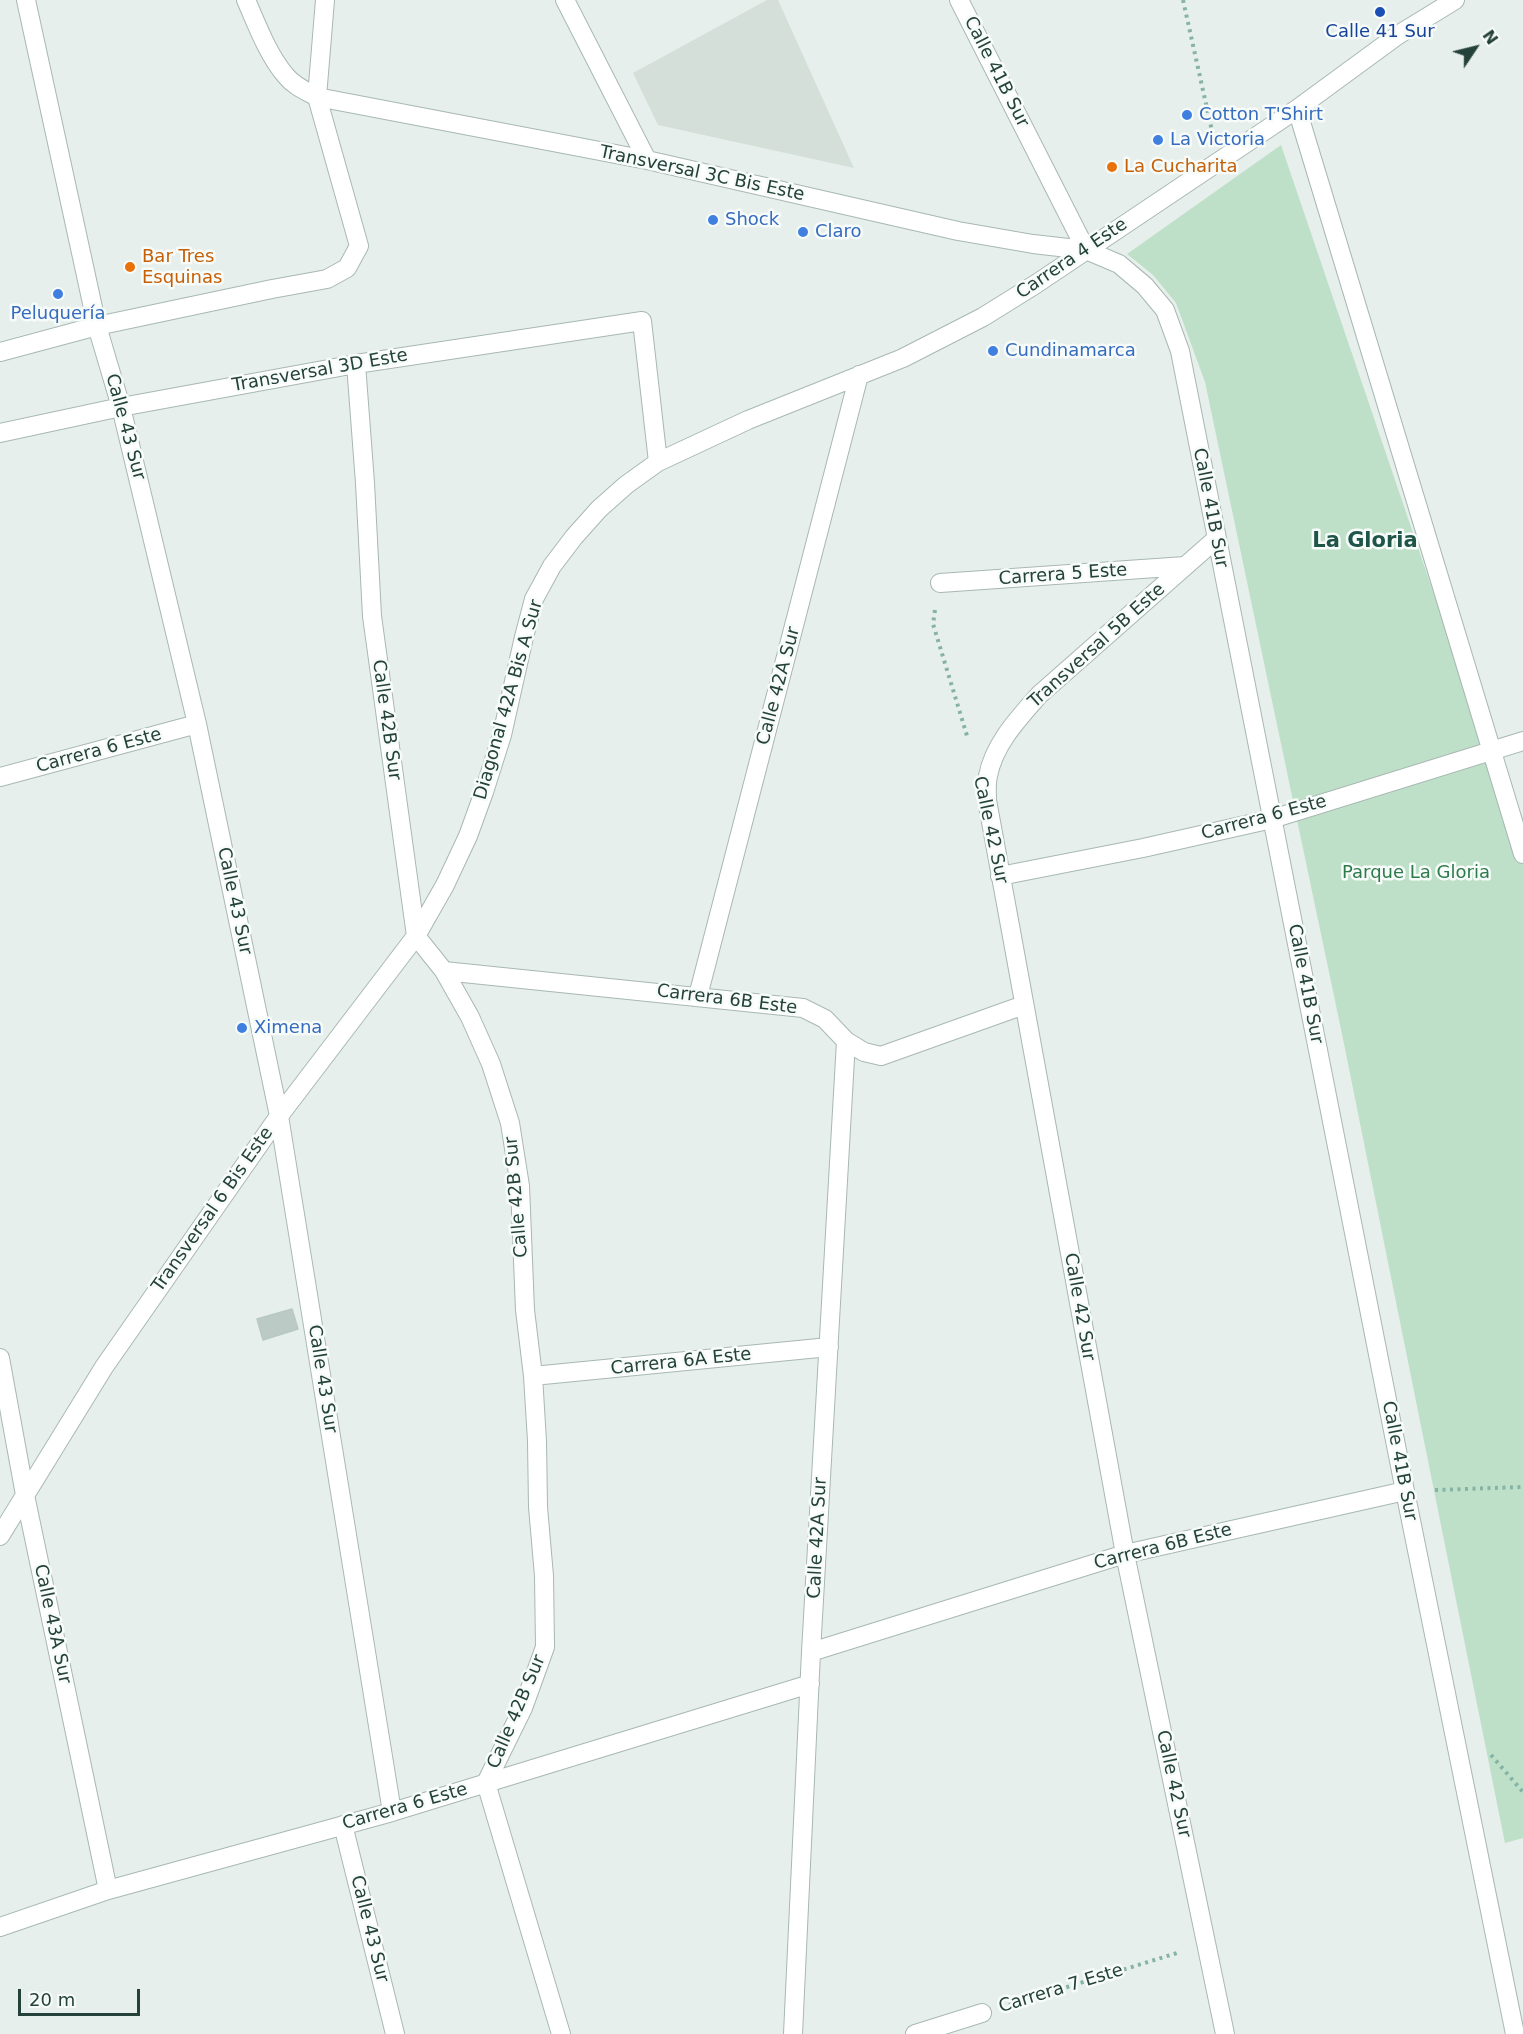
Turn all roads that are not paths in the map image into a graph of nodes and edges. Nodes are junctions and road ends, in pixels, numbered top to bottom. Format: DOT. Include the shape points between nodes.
graph roads {
  1 [pos="26,0"];
  2 [pos="246,0"];
  3 [pos="325,0"];
  4 [pos="565,0"];
  5 [pos="959,0"];
  6 [pos="1455,0"];
  7 [pos="317,97"];
  8 [pos="1297,110"];
  9 [pos="647,160"];
  10 [pos="1086,250"];
  11 [pos="97,326"];
  12 [pos="0,352"];
  13 [pos="356,364"];
  14 [pos="859,375"];
  15 [pos="122,407"];
  16 [pos="0,433"];
  17 [pos="658,462"];
  18 [pos="1216,539"];
  19 [pos="1185,566"];
  20 [pos="940,583"];
  21 [pos="197,724"];
  22 [pos="1523,741"];
  23 [pos="1492,751"];
  24 [pos="0,777"];
  25 [pos="987,800"];
  26 [pos="1272,819"];
  27 [pos="1523,854"];
  28 [pos="1000,876"];
  29 [pos="416,936"];
  30 [pos="444,971"];
  31 [pos="698,996"];
  32 [pos="1024,1005"];
  33 [pos="846,1041"];
  34 [pos="279,1116"];
  35 [pos="829,1347"];
  36 [pos="0,1358"];
  37 [pos="533,1376"];
  38 [pos="4,1409"];
  39 [pos="1405,1491"];
  40 [pos="25,1495"];
  41 [pos="0,1536"];
  42 [pos="1125,1554"];
  43 [pos="811,1652"];
  44 [pos="810,1684"];
  45 [pos="486,1783"];
  46 [pos="392,1812"];
  47 [pos="343,1825"];
  48 [pos="108,1890"];
  49 [pos="0,1927"];
  50 [pos="982,2013"];
  51 [pos="395,2034"];
  52 [pos="561,2034"];
  53 [pos="793,2034"];
  54 [pos="915,2034"];
  55 [pos="1225,2034"];
  56 [pos="1515,2034"];
  1 -- 11 [label="street, Calle 43 Sur"];
  2 -- 7 [label="street" via="286,77"];
  3 -- 7 [label="street"];
  4 -- 9 [label="street"];
  5 -- 10 [label="street, Calle 41B Sur"];
  6 -- 8 [label="street, Carrera 4 Este" via="1398,35"];
  7 -- 9 [label="street, Transversal 3C Bis Este"];
  7 -- 11 [label="street" via="359,246 347,268 327,279"];
  8 -- 10 [label="street, Carrera 4 Este"];
  8 -- 23 [label="street"];
  9 -- 10 [label="street, Transversal 3C Bis Este" via="958,231"];
  10 -- 14 [label="street, Carrera 4 Este" via="983,316 903,358"];
  10 -- 18 [label="street, Calle 41B Sur" via="1119,264 1165,310 1180,351"];
  11 -- 12 [label="street"];
  11 -- 15 [label="street, Calle 43 Sur"];
  13 -- 15 [label="street, Transversal 3D Este"];
  13 -- 17 [label="street, Transversal 3D Este" via="642,321"];
  13 -- 29 [label="street, Calle 42B Sur" via="372,616"];
  14 -- 17 [label="street, Carrera 4 Este"];
  14 -- 31 [label="street, Calle 42A Sur"];
  15 -- 16 [label="street, Transversal 3D Este"];
  15 -- 21 [label="street, Calle 43 Sur"];
  17 -- 29 [label="street, Diagonal 42A Bis A Sur" via="612,497 574,537 534,599 502,735 484,792 445,885"];
  18 -- 19 [label="street, Transversal 5B Este"];
  18 -- 26 [label="street, Calle 41B Sur"];
  19 -- 20 [label="street, Carrera 5 Este"];
  19 -- 25 [label="street, Transversal 5B Este" via="1018,718 998,748 988,776"];
  21 -- 24 [label="street, Carrera 6 Este"];
  21 -- 34 [label="street, Calle 43 Sur"];
  22 -- 23 [label="street, Carrera 6 Este"];
  23 -- 26 [label="street, Carrera 6 Este"];
  23 -- 27 [label="street"];
  25 -- 28 [label="street, Calle 42 Sur"];
  26 -- 28 [label="street, Carrera 6 Este"];
  26 -- 39 [label="street, Calle 41B Sur"];
  28 -- 32 [label="street, Calle 42 Sur"];
  29 -- 30 [label="street, Calle 42B Sur"];
  29 -- 34 [label="street, Transversal 6 Bis Este"];
  30 -- 31 [label="street, Carrera 6B Este"];
  30 -- 37 [label="street, Calle 42B Sur" via="491,1064 510,1123 519,1186 525,1310"];
  31 -- 33 [label="street, Carrera 6B Este" via="803,1008 825,1019"];
  32 -- 33 [label="street, Carrera 6B Este" via="881,1056 864,1052"];
  32 -- 42 [label="street, Calle 42 Sur"];
  33 -- 35 [label="street, Calle 42A Sur"];
  34 -- 40 [label="street, Transversal 6 Bis Este" via="104,1366"];
  34 -- 46 [label="street, Calle 43 Sur"];
  35 -- 37 [label="street, Carrera 6A Este"];
  35 -- 43 [label="street, Calle 42A Sur"];
  36 -- 38 [label="street, Calle 43A Sur"];
  37 -- 45 [label="street, Calle 42B Sur" via="545,1647 523,1708"];
  38 -- 40 [label="street, Calle 43A Sur"];
  39 -- 42 [label="street, Carrera 6B Este"];
  39 -- 56 [label="street, Calle 41B Sur"];
  40 -- 41 [label="street, Transversal 6 Bis Este"];
  40 -- 48 [label="street, Calle 43A Sur"];
  42 -- 43 [label="street, Carrera 6B Este"];
  42 -- 55 [label="street, Calle 42 Sur"];
  43 -- 44 [label="street, Calle 42A Sur"];
  44 -- 45 [label="street, Carrera 6 Este"];
  44 -- 53 [label="street, Calle 42A Sur"];
  45 -- 46 [label="street, Carrera 6 Este"];
  45 -- 52 [label="street, Calle 42B Sur"];
  46 -- 47 [label="street, Carrera 6 Este"];
  47 -- 48 [label="street, Carrera 6 Este"];
  47 -- 51 [label="street, Calle 43 Sur"];
  48 -- 49 [label="street, Carrera 6 Este"];
  50 -- 54 [label="street, Carrera 7 Este"];
}
